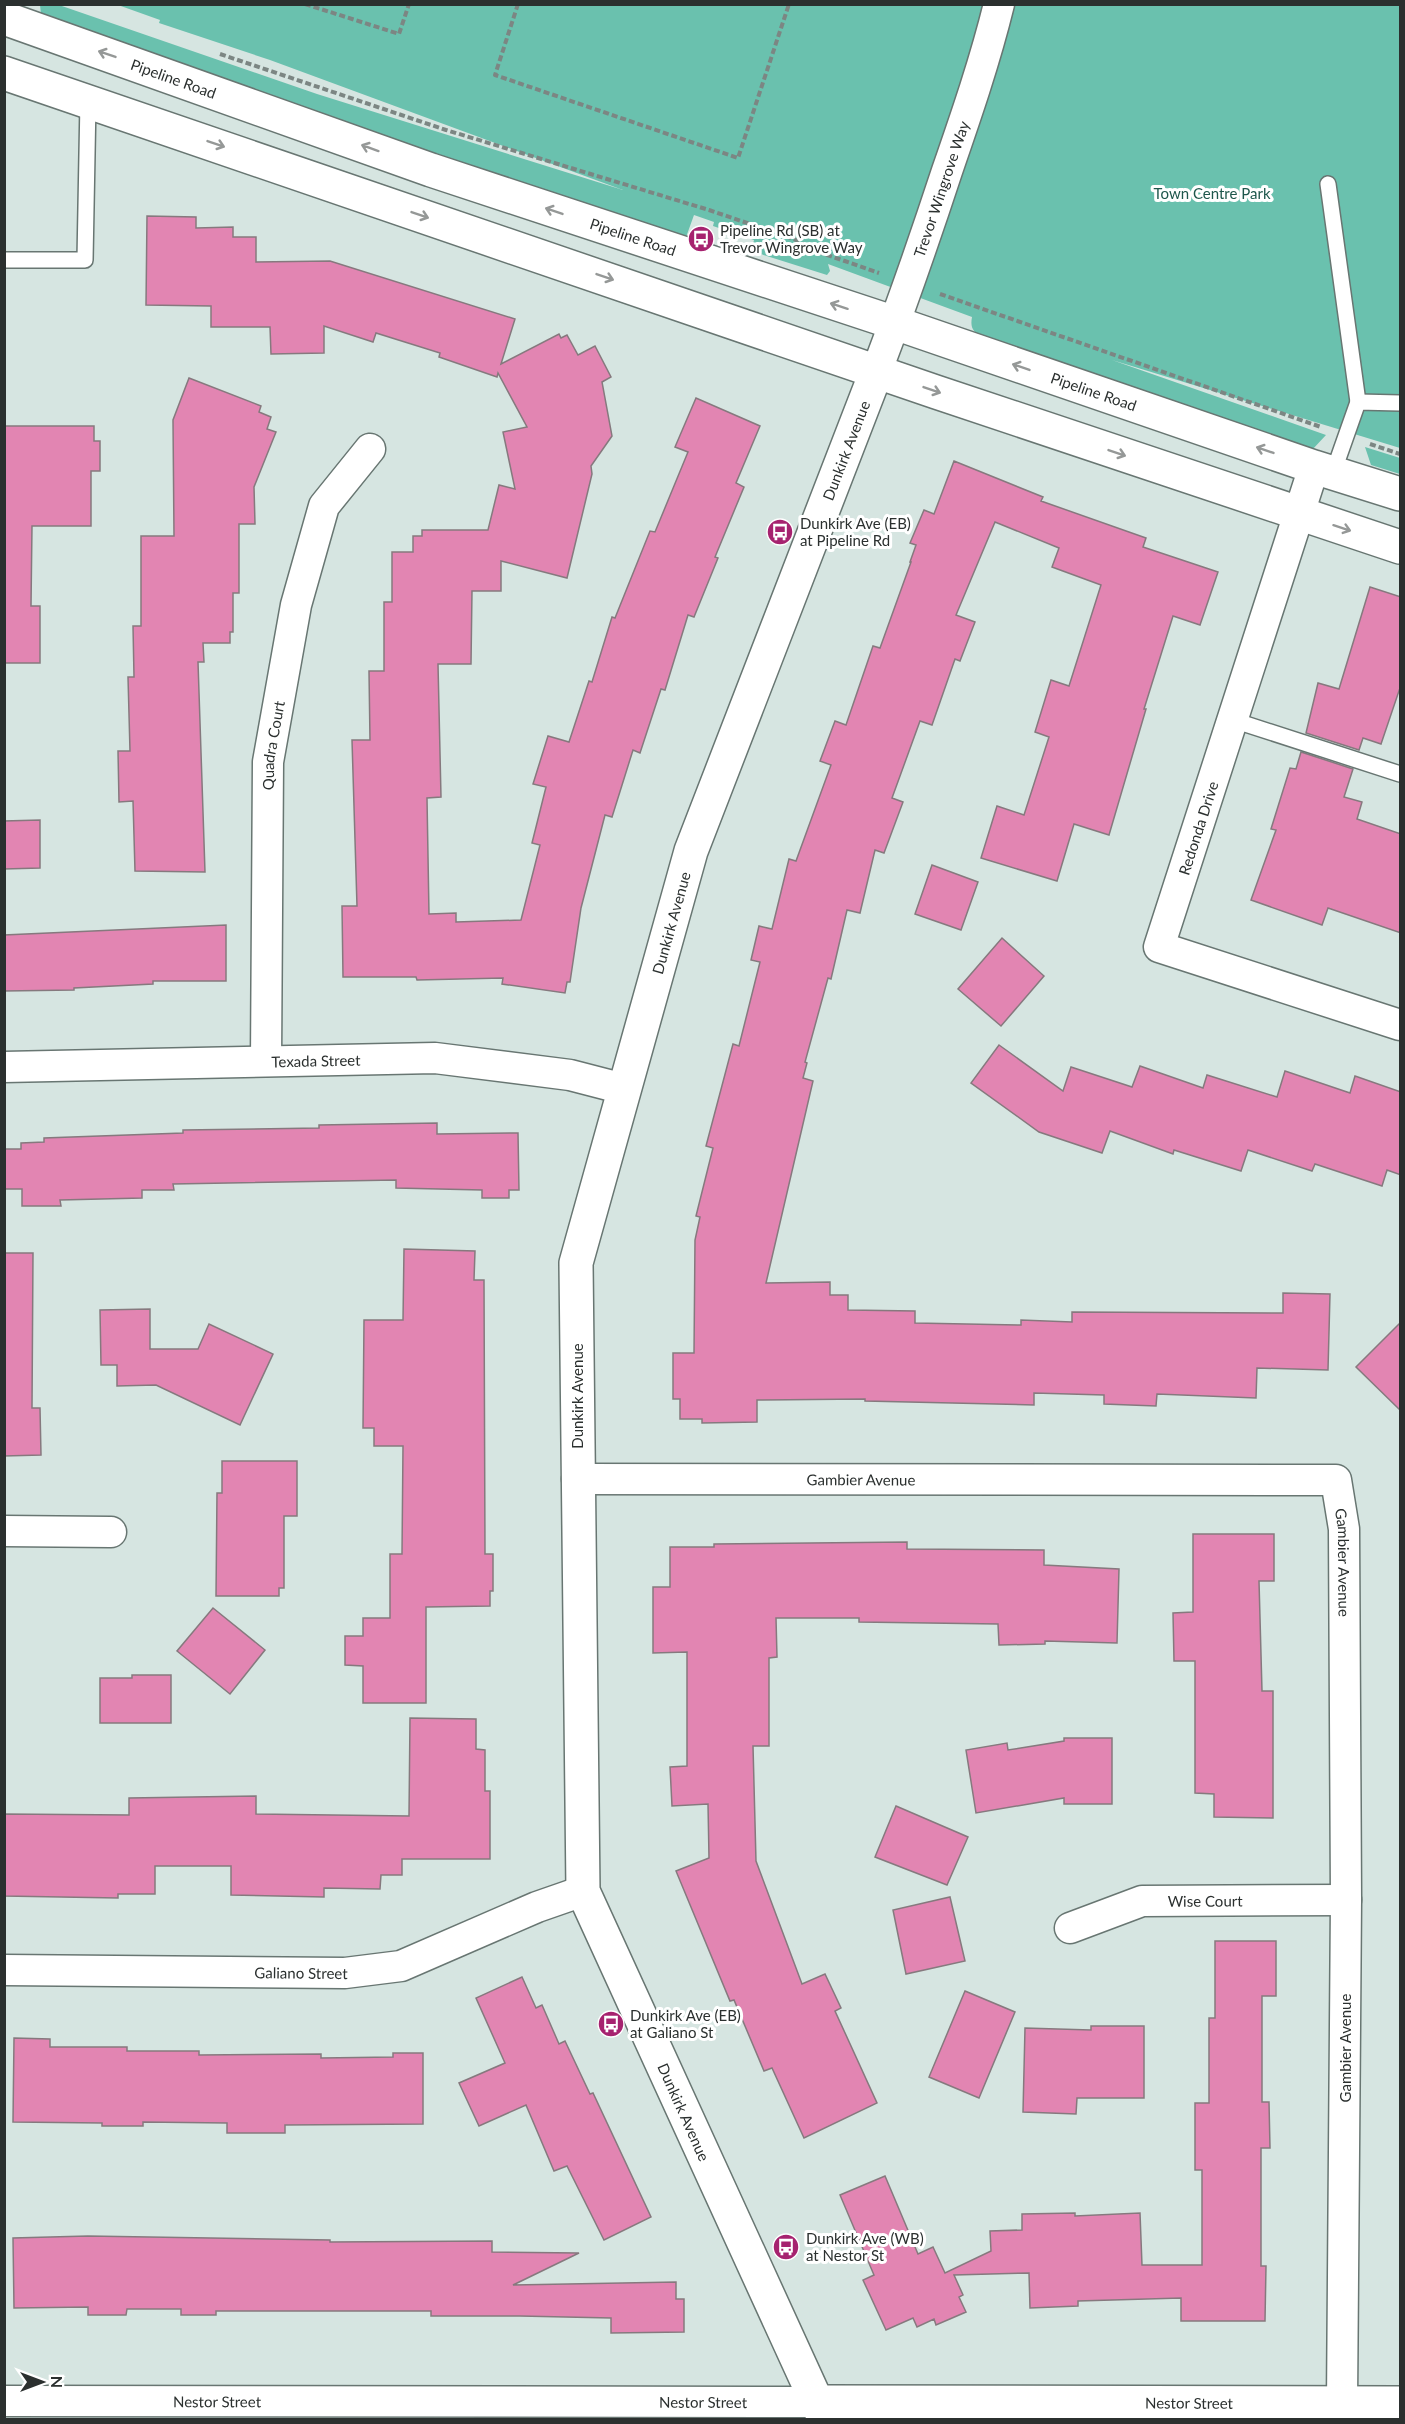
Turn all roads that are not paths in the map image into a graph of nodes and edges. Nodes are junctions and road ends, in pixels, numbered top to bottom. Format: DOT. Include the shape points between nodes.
graph roads {
  1 [pos="999,4"];
  2 [pos="4,18"];
  3 [pos="4,73"];
  4 [pos="88,101"];
  5 [pos="1328,184"];
  6 [pos="4,260"];
  7 [pos="895,323"];
  8 [pos="877,370"];
  9 [pos="1358,402"];
  10 [pos="1401,404"];
  11 [pos="370,449"];
  12 [pos="1323,470"];
  13 [pos="1401,494"];
  14 [pos="1297,514"];
  15 [pos="1401,547"];
  16 [pos="1233,720"];
  17 [pos="1401,774"];
  18 [pos="1401,1025"];
  19 [pos="266,1061"];
  20 [pos="4,1067"];
  21 [pos="624,1089"];
  22 [pos="577,1479"];
  23 [pos="4,1531"];
  24 [pos="111,1532"];
  25 [pos="583,1891"];
  26 [pos="1346,1900"];
  27 [pos="1070,1928"];
  28 [pos="4,1970"];
  29 [pos="4,2401"];
  30 [pos="1342,2403"];
  31 [pos="1401,2403"];
  32 [pos="821,2411"];
  1 -- 7 [label="street, Trevor Wingrove Way" via="986,56"];
  7 -- 2 [label="main road, Pipeline Road, one-way" via="431,170"];
  3 -- 4 [label="main road"];
  4 -- 6 [label="lane" via="85,260"];
  4 -- 8 [label="main road, one-way"];
  5 -- 9 [label="lane"];
  7 -- 8 [label="street, Trevor Wingrove Way"];
  12 -- 7 [label="main road, Pipeline Road, one-way"];
  8 -- 14 [label="main road, one-way"];
  8 -- 21 [label="main road, Dunkirk Avenue" via="691,851"];
  9 -- 10 [label="lane"];
  9 -- 12 [label="lane" via="1346,435"];
  11 -- 19 [label="street, Quadra Court" via="324,506 296,605 268,762"];
  12 -- 13 [label="main road, Pipeline Road"];
  12 -- 14 [label="street, Redonda Drive"];
  14 -- 15 [label="main road, one-way"];
  14 -- 16 [label="street, Redonda Drive"];
  16 -- 17 [label="lane"];
  16 -- 18 [label="street, Redonda Drive" via="1159,947"];
  19 -- 20 [label="street, Texada Street"];
  19 -- 21 [label="street, Texada Street" via="435,1058 570,1075"];
  21 -- 22 [label="main road, Dunkirk Avenue" via="576,1263"];
  22 -- 25 [label="main road, Dunkirk Avenue"];
  22 -- 26 [label="street, Gambier Avenue" via="1336,1480 1344,1529"];
  23 -- 24 [label="street"];
  25 -- 28 [label="street, Galiano Street" via="401,1966 374,1971"];
  25 -- 32 [label="main road, Dunkirk Avenue"];
  26 -- 27 [label="street, Wise Court" via="1142,1901"];
  26 -- 30 [label="street, Gambier Avenue"];
  29 -- 32 [label="street, Nestor Street"];
  30 -- 31 [label="main road, Nestor Street"];
  30 -- 32 [label="main road, Nestor Street"];
}
